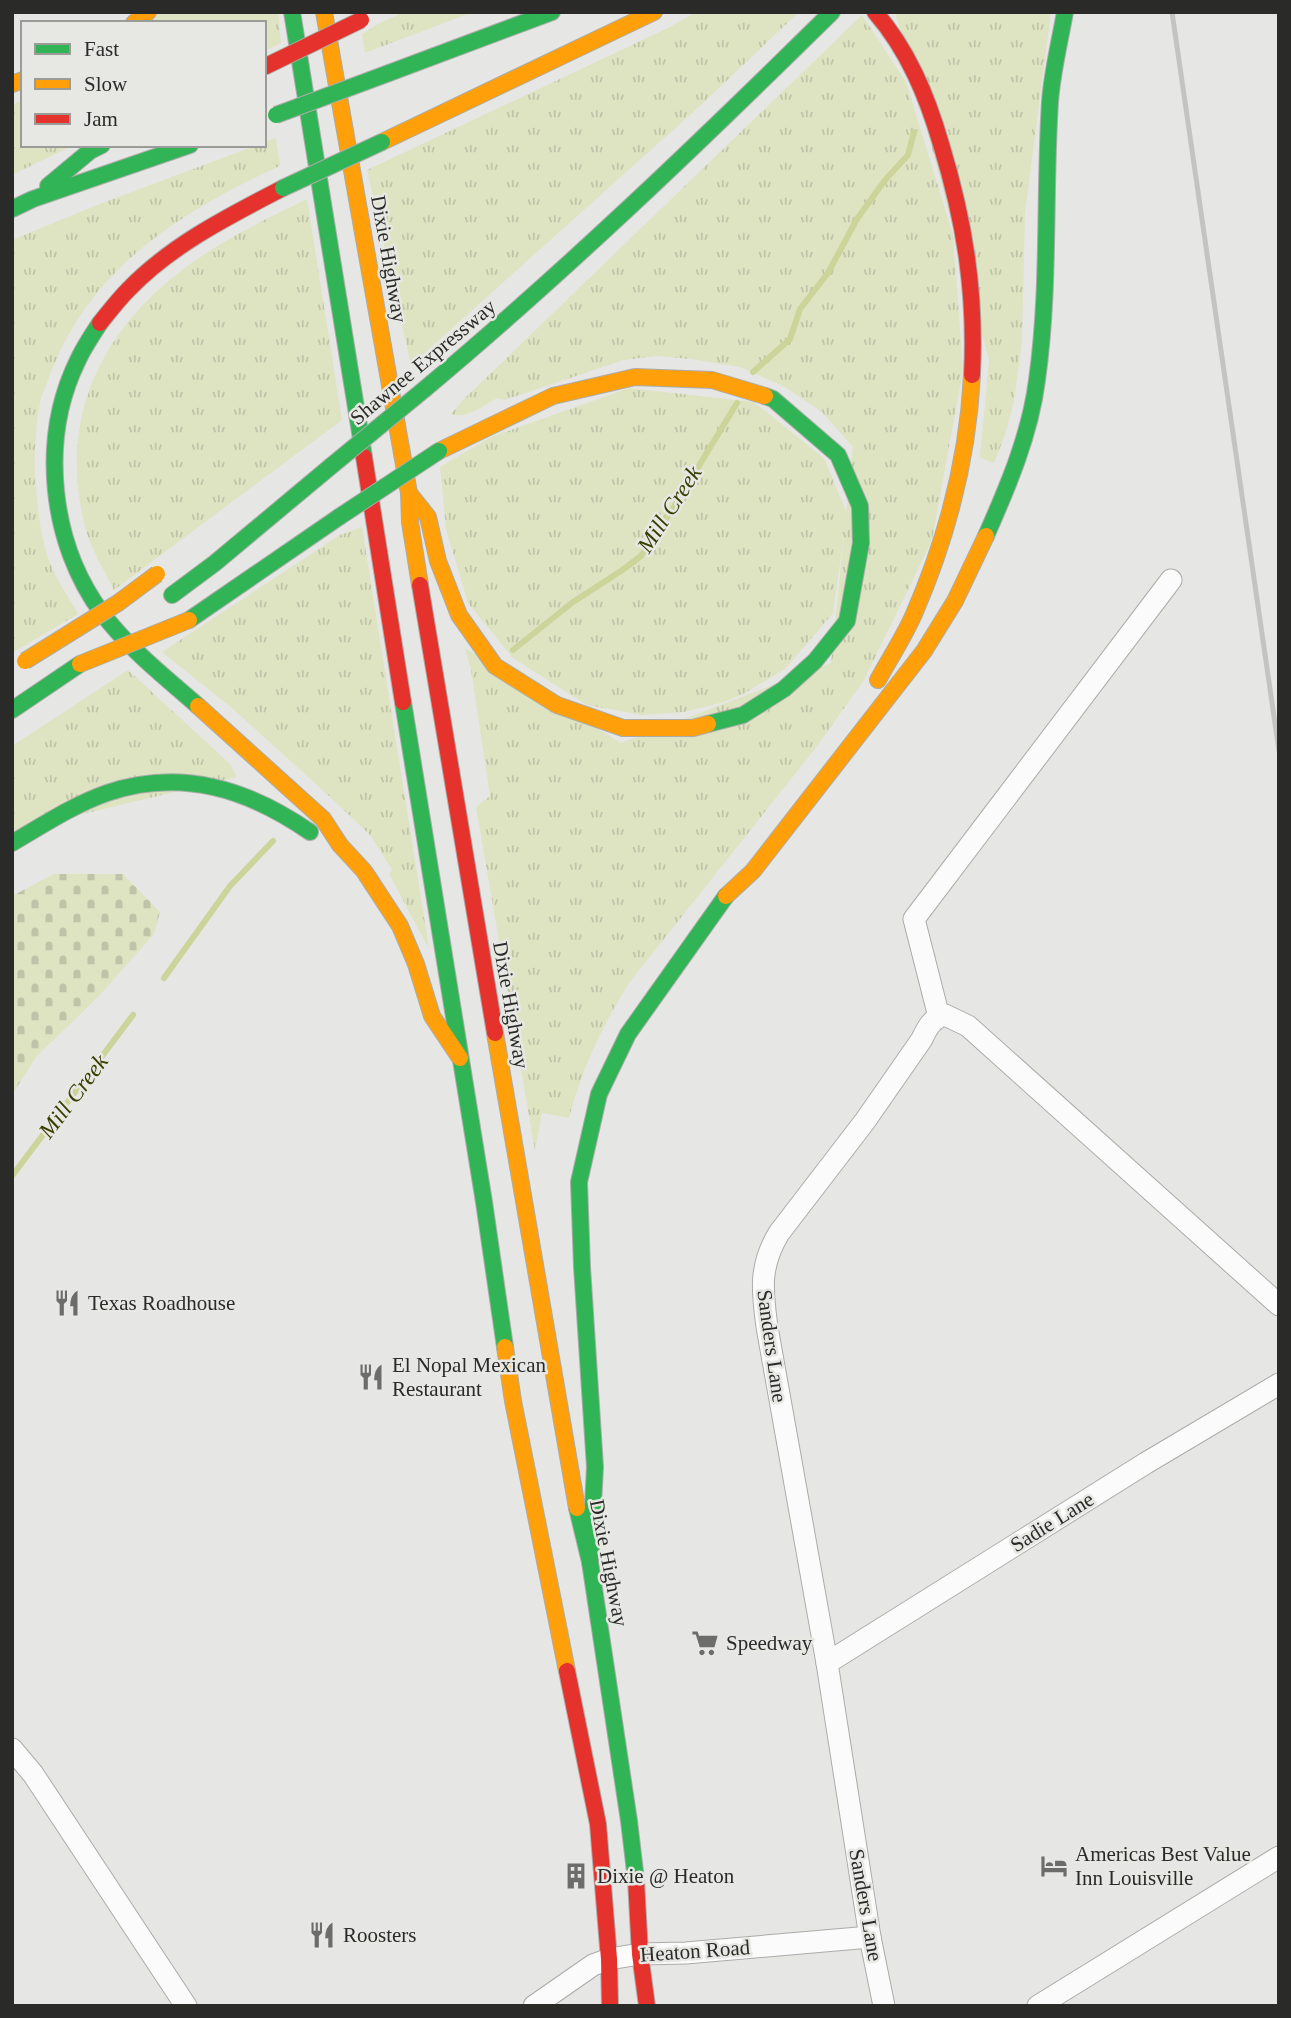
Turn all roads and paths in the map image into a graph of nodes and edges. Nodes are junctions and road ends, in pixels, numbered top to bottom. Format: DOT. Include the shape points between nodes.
graph roads {
  1 [pos="292,12"];
  2 [pos="324,12"];
  3 [pos="377,12"];
  4 [pos="552,12"];
  5 [pos="654,12"];
  6 [pos="832,12"];
  7 [pos="875,12"];
  8 [pos="1065,12"];
  9 [pos="266,66"];
  10 [pos="270,117"];
  11 [pos="98,147"];
  12 [pos="184,147"];
  13 [pos="33,199"];
  14 [pos="12,209"];
  15 [pos="409,493"];
  16 [pos="295,496"];
  17 [pos="258,503"];
  18 [pos="161,571"];
  19 [pos="1171,580"];
  20 [pos="167,599"];
  21 [pos="131,626"];
  22 [pos="19,664"];
  23 [pos="80,664"];
  24 [pos="12,709"];
  25 [pos="808,774"];
  26 [pos="12,843"];
  27 [pos="340,845"];
  28 [pos="740,860"];
  29 [pos="729,892"];
  30 [pos="939,1017"];
  31 [pos="460,1058"];
  32 [pos="1279,1305"];
  33 [pos="1279,1384"];
  34 [pos="590,1562"];
  35 [pos="827,1663"];
  36 [pos="12,1749"];
  37 [pos="1279,1857"];
  38 [pos="870,1937"];
  39 [pos="640,1954"];
  40 [pos="609,1959"];
  41 [pos="186,2006"];
  42 [pos="534,2006"];
  43 [pos="610,2006"];
  44 [pos="647,2006"];
  45 [pos="884,2006"];
  46 [pos="1038,2006"];
  1 -- 31 [label="main road"];
  2 -- 15 [label="main road, Dixie Highway"];
  3 -- 9 [label="main road, bridge"];
  4 -- 10 [label="main road, bridge"];
  5 -- 27 [label="main road, bridge" via="216,222 133,284 90,337 74,368 62,401 54,471 57,504 77,571 94,601 127,641 323,819"];
  6 -- 16 [label="main road, Shawnee Expressway, bridge" via="644,197"];
  7 -- 25 [label="main road" via="918,81 952,174 971,276 975,347 968,436 946,530 925,589 889,663"];
  8 -- 29 [label="main road" via="1050,99 1037,382 1010,482 965,581 924,651 753,871"];
  11 -- 13 [label="main road"];
  12 -- 13 [label="main road"];
  13 -- 14 [label="main road"];
  15 -- 23 [label="main road, bridge" via="428,517 438,561 459,615 495,666 557,705 623,728 693,728 743,715 784,689 815,661 847,621 861,543 860,506 838,455 773,399 712,380 635,377 553,396 439,451 189,620"];
  15 -- 34 [label="main road, Dixie Highway" via="410,522 513,1141"];
  16 -- 17 [label="main road"];
  16 -- 20 [label="main road, Shawnee Expressway"];
  18 -- 22 [label="main road, bridge"];
  19 -- 30 [label="street" via="914,919"];
  21 -- 23 [label="main road, bridge"];
  23 -- 24 [label="main road"];
  26 -- 27 [label="main road" via="106,793 157,781 232,789"];
  27 -- 31 [label="main road" via="364,871 400,926 432,1016"];
  28 -- 29 [label="main road"];
  29 -- 34 [label="main road" via="628,1034 599,1094 579,1182 595,1467"];
  30 -- 32 [label="street" via="952,1017 968,1026"];
  30 -- 35 [label="street, Sanders Lane" via="928,1025 865,1121 779,1233 764,1268 766,1327"];
  31 -- 40 [label="main road" via="513,1401 598,1824"];
  33 -- 35 [label="street, Sadie Lane"];
  34 -- 39 [label="main road, Dixie Highway" via="629,1822"];
  35 -- 38 [label="street, Sanders Lane"];
  36 -- 41 [label="street"];
  37 -- 46 [label="street"];
  38 -- 39 [label="street, Heaton Road"];
  38 -- 45 [label="street, Sanders Lane"];
  39 -- 40 [label="street, Heaton Road"];
  39 -- 44 [label="main road, Dixie Highway"];
  40 -- 42 [label="street, Heaton Road"];
  40 -- 43 [label="main road"];
}
